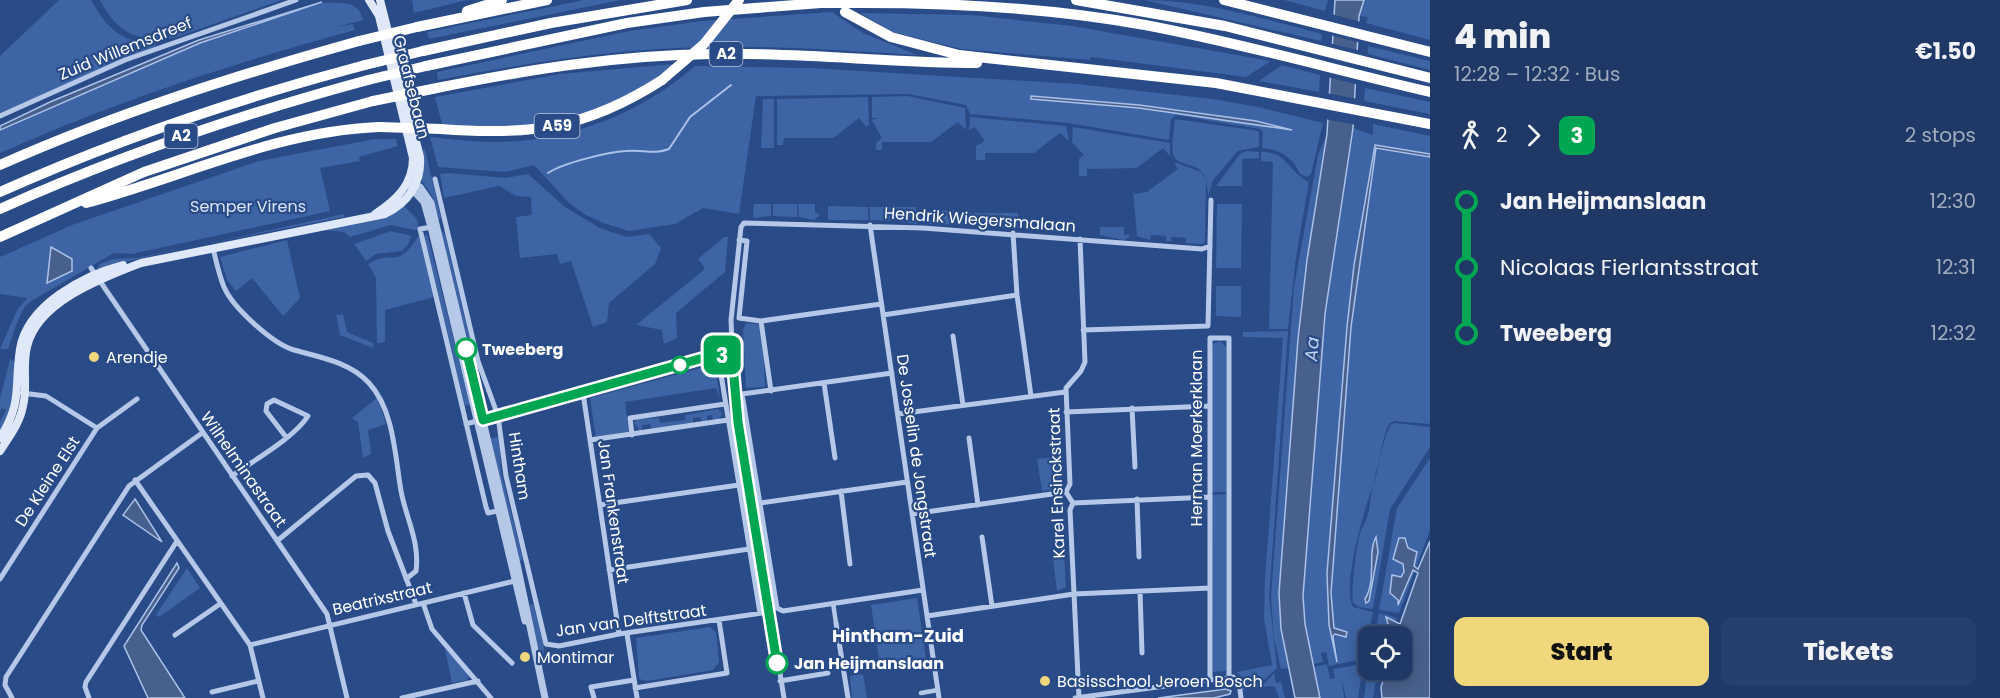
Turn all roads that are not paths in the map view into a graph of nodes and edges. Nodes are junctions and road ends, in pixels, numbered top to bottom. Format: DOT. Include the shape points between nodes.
graph roads {
  1 [pos="296,0"];
  2 [pos="369,0"];
  3 [pos="380,0"];
  4 [pos="502,0"];
  5 [pos="547,0"];
  6 [pos="687,0"];
  7 [pos="739,0"];
  8 [pos="1076,0"];
  9 [pos="1224,0"];
  10 [pos="843,7"];
  11 [pos="417,27"];
  12 [pos="1430,52"];
  13 [pos="1024,64"];
  14 [pos="1430,78"];
  15 [pos="1430,92"];
  16 [pos="0,116"];
  17 [pos="1430,124"];
  18 [pos="0,165"];
  19 [pos="435,178"];
  20 [pos="413,186"];
  21 [pos="0,192"];
  22 [pos="1211,200"];
  23 [pos="0,209"];
  24 [pos="56,211"];
  25 [pos="445,224"];
  26 [pos="870,225"];
  27 [pos="434,226"];
  28 [pos="1013,233"];
  29 [pos="0,237"];
  30 [pos="1080,239"];
  31 [pos="739,240"];
  32 [pos="1210,246"];
  33 [pos="213,248"];
  34 [pos="96,275"];
  35 [pos="1017,295"];
  36 [pos="881,304"];
  37 [pos="883,315"];
  38 [pos="761,321"];
  39 [pos="1083,330"];
  40 [pos="953,336"];
  41 [pos="732,355"];
  42 [pos="718,356"];
  43 [pos="892,373"];
  44 [pos="825,383"];
  45 [pos="771,391"];
  46 [pos="1065,392"];
  47 [pos="21,393"];
  48 [pos="583,393"];
  49 [pos="1031,396"];
  50 [pos="137,399"];
  51 [pos="726,404"];
  52 [pos="963,405"];
  53 [pos="1209,406"];
  54 [pos="1132,408"];
  55 [pos="1066,412"];
  56 [pos="898,414"];
  57 [pos="498,416"];
  58 [pos="728,420"];
  59 [pos="479,421"];
  60 [pos="466,424"];
  61 [pos="98,428"];
  62 [pos="202,433"];
  63 [pos="632,435"];
  64 [pos="286,437"];
  65 [pos="0,438"];
  66 [pos="969,438"];
  67 [pos="590,440"];
  68 [pos="0,451"];
  69 [pos="835,458"];
  70 [pos="1135,467"];
  71 [pos="232,476"];
  72 [pos="135,480"];
  73 [pos="907,482"];
  74 [pos="739,485"];
  75 [pos="841,491"];
  76 [pos="1066,492"];
  77 [pos="1209,497"];
  78 [pos="1137,499"];
  79 [pos="760,503"];
  80 [pos="1073,503"];
  81 [pos="600,505"];
  82 [pos="978,505"];
  83 [pos="497,511"];
  84 [pos="912,514"];
  85 [pos="982,537"];
  86 [pos="177,541"];
  87 [pos="277,541"];
  88 [pos="749,549"];
  89 [pos="1139,557"];
  90 [pos="850,564"];
  91 [pos="609,570"];
  92 [pos="0,579"];
  93 [pos="406,579"];
  94 [pos="517,580"];
  95 [pos="1209,588"];
  96 [pos="923,591"];
  97 [pos="1140,591"];
  98 [pos="464,593"];
  99 [pos="1074,594"];
  100 [pos="423,603"];
  101 [pos="833,603"];
  102 [pos="220,604"];
  103 [pos="416,604"];
  104 [pos="992,606"];
  105 [pos="770,612"];
  106 [pos="760,613"];
  107 [pos="927,616"];
  108 [pos="719,620"];
  109 [pos="836,623"];
  110 [pos="330,625"];
  111 [pos="619,634"];
  112 [pos="627,634"];
  113 [pos="175,635"];
  114 [pos="546,644"];
  115 [pos="250,645"];
  116 [pos="1142,654"];
  117 [pos="512,663"];
  118 [pos="828,673"];
  119 [pos="1229,678"];
  120 [pos="634,680"];
  121 [pos="1209,680"];
  122 [pos="258,681"];
  123 [pos="478,681"];
  124 [pos="780,681"];
  125 [pos="635,688"];
  126 [pos="938,690"];
  127 [pos="212,692"];
  128 [pos="921,693"];
  129 [pos="12,698"];
  130 [pos="89,698"];
  131 [pos="262,698"];
  132 [pos="347,698"];
  133 [pos="402,698"];
  134 [pos="491,698"];
  135 [pos="545,698"];
  136 [pos="594,698"];
  137 [pos="637,698"];
  138 [pos="782,698"];
  139 [pos="848,698"];
  140 [pos="939,698"];
  141 [pos="1077,698"];
  142 [pos="1241,698"];
  1 -- 16 [label="street, Zuid Willemsdreef" via="125,60"];
  2 -- 20 [label="main road, Graafsebaan" via="379,16 413,148"];
  3 -- 20 [label="main road, Graafsebaan" via="418,147 420,168"];
  4 -- 11 [label="highway"];
  5 -- 11 [label="highway, A2"];
  6 -- 21 [label="highway, A2, bridge" via="561,21 423,51 269,91 191,116"];
  7 -- 24 [label="highway, A59, bridge" via="704,44 662,80 614,107 559,126 514,132 344,129 277,141"];
  8 -- 14 [label="highway" via="1225,26"];
  9 -- 12 [label="highway"];
  10 -- 13 [label="highway" via="870,27 910,45"];
  10 -- 15 [label="highway, A2" via="989,6 1072,14 1223,41"];
  10 -- 23 [label="highway, A2, bridge" via="821,3 704,12 627,23 426,66 272,106 157,144"];
  11 -- 18 [label="highway, A2, bridge" via="360,40 185,93"];
  13 -- 17 [label="highway, A2" via="1216,83"];
  13 -- 24 [label="highway, A2, bridge" via="810,55 670,55 558,65 373,101 201,152"];
  19 -- 25 [label="street, Hintham"];
  20 -- 27 [label="street, Hintham" via="429,197"];
  20 -- 33 [label="main road" via="372,215"];
  22 -- 32 [label="street, Herman Moerkerklaan"];
  24 -- 29 [label="highway, A2"];
  25 -- 27 [label="street, Hintham"];
  25 -- 57 [label="street, Hintham" via="477,361"];
  26 -- 28 [label="street, Hendrik Wiegersmalaan"];
  26 -- 31 [label="street, Hendrik Wiegersmalaan" via="746,221"];
  26 -- 36 [label="street, De Josselin de Jongstraat"];
  27 -- 59 [label="street, Hintham"];
  27 -- 60 [label="street, Hintham" via="420,230"];
  28 -- 30 [label="street, Hendrik Wiegersmalaan"];
  28 -- 35 [label="street"];
  30 -- 32 [label="street, Hendrik Wiegersmalaan" via="1202,249"];
  30 -- 39 [label="street, Karel Ensinckstraat"];
  31 -- 38 [label="street" via="747,241 739,318"];
  31 -- 41 [label="street" via="731,320"];
  32 -- 39 [label="street, Herman Moerkerklaan" via="1208,326"];
  33 -- 34 [label="main road"];
  33 -- 93 [label="street" via="227,294 267,337 281,346 324,357 349,369 367,381 380,399 415,541 416,571"];
  34 -- 47 [label="main road" via="55,297 31,321 20,346"];
  34 -- 62 [label="street, Wilhelminastraat"];
  35 -- 37 [label="street"];
  35 -- 49 [label="street"];
  36 -- 37 [label="street, De Josselin de Jongstraat"];
  36 -- 38 [label="street"];
  37 -- 43 [label="street, De Josselin de Jongstraat"];
  38 -- 45 [label="street"];
  39 -- 46 [label="street, Karel Ensinckstraat" via="1084,367"];
  40 -- 52 [label="street"];
  41 -- 42 [label="street"];
  41 -- 105 [label="street" via="738,422"];
  42 -- 48 [label="street"];
  42 -- 51 [label="street"];
  43 -- 44 [label="street"];
  43 -- 56 [label="street, De Josselin de Jongstraat"];
  44 -- 45 [label="street"];
  44 -- 69 [label="street"];
  45 -- 79 [label="street" via="742,394"];
  46 -- 49 [label="street"];
  46 -- 55 [label="street, Karel Ensinckstraat"];
  47 -- 61 [label="street, De Kleine Elst" via="46,396"];
  47 -- 65 [label="main road"];
  47 -- 68 [label="main road" via="20,417"];
  48 -- 57 [label="street"];
  48 -- 67 [label="street, Jan Frankenstraat"];
  49 -- 52 [label="street"];
  50 -- 61 [label="street, De Kleine Elst"];
  51 -- 58 [label="street"];
  51 -- 63 [label="street" via="630,418"];
  52 -- 56 [label="street"];
  53 -- 54 [label="street"];
  53 -- 77 [label="street, Herman Moerkerklaan"];
  53 -- 119 [label="street, Herman Moerkerklaan" via="1209,338 1229,338"];
  54 -- 55 [label="street"];
  54 -- 70 [label="street"];
  55 -- 76 [label="street, Karel Ensinckstraat" via="1070,484"];
  56 -- 73 [label="street, De Josselin de Jongstraat"];
  57 -- 59 [label="street"];
  57 -- 114 [label="street, Hintham" via="506,476"];
  58 -- 63 [label="street"];
  58 -- 74 [label="street"];
  59 -- 60 [label="street"];
  59 -- 83 [label="street, Hintham"];
  59 -- 94 [label="street, Hintham"];
  60 -- 83 [label="street, Hintham" via="488,513"];
  61 -- 92 [label="street, De Kleine Elst"];
  62 -- 71 [label="street, Wilhelminastraat"];
  62 -- 72 [label="street"];
  63 -- 67 [label="street"];
  64 -- 64 [label="street" via="308,416 274,400 267,404 266,411"];
  64 -- 71 [label="street"];
  66 -- 82 [label="street"];
  67 -- 81 [label="street, Jan Frankenstraat"];
  71 -- 87 [label="street, Wilhelminastraat"];
  72 -- 86 [label="street"];
  72 -- 129 [label="street" via="6,677 5,685"];
  73 -- 75 [label="street"];
  73 -- 84 [label="street, De Josselin de Jongstraat"];
  74 -- 81 [label="street"];
  74 -- 88 [label="street"];
  75 -- 79 [label="street"];
  75 -- 90 [label="street"];
  76 -- 80 [label="street, Karel Ensinckstraat"];
  76 -- 82 [label="street"];
  77 -- 78 [label="street"];
  77 -- 95 [label="street, Herman Moerkerklaan"];
  78 -- 80 [label="street"];
  78 -- 89 [label="street"];
  79 -- 101 [label="street" via="777,608"];
  80 -- 99 [label="street, Karel Ensinckstraat" via="1070,510"];
  81 -- 91 [label="street, Jan Frankenstraat"];
  82 -- 84 [label="street"];
  83 -- 94 [label="street, Hintham"];
  84 -- 96 [label="street, De Josselin de Jongstraat"];
  85 -- 104 [label="street"];
  86 -- 102 [label="street"];
  86 -- 130 [label="street" via="86,682"];
  87 -- 93 [label="street" via="356,476 368,475 375,483"];
  87 -- 110 [label="street, Wilhelminastraat" via="327,614"];
  88 -- 91 [label="street"];
  88 -- 106 [label="street"];
  91 -- 111 [label="street, Jan Frankenstraat"];
  93 -- 103 [label="street"];
  94 -- 98 [label="street, Beatrixstraat"];
  94 -- 135 [label="street, Hintham"];
  95 -- 97 [label="street"];
  95 -- 121 [label="street, Herman Moerkerklaan"];
  96 -- 101 [label="street"];
  96 -- 107 [label="street, De Josselin de Jongstraat"];
  97 -- 99 [label="street"];
  97 -- 116 [label="street"];
  98 -- 100 [label="street, Beatrixstraat"];
  98 -- 117 [label="street" via="473,625"];
  99 -- 104 [label="street"];
  99 -- 141 [label="street, Karel Ensinckstraat"];
  100 -- 103 [label="street, Beatrixstraat"];
  100 -- 123 [label="street" via="432,629"];
  101 -- 109 [label="street"];
  102 -- 113 [label="street"];
  102 -- 115 [label="street"];
  103 -- 110 [label="street, Beatrixstraat"];
  104 -- 107 [label="street"];
  105 -- 106 [label="street, Jan van Delftstraat"];
  105 -- 124 [label="street"];
  106 -- 108 [label="street, Jan van Delftstraat"];
  107 -- 126 [label="street, De Josselin de Jongstraat"];
  108 -- 112 [label="street, Jan van Delftstraat"];
  108 -- 125 [label="street, Jan van Delftstraat" via="727,673"];
  109 -- 139 [label="street"];
  110 -- 115 [label="street, Beatrixstraat"];
  110 -- 132 [label="street, Wilhelminastraat"];
  111 -- 112 [label="street, Jan van Delftstraat"];
  111 -- 114 [label="street, Jan van Delftstraat" via="559,646"];
  112 -- 120 [label="street"];
  115 -- 122 [label="street"];
  118 -- 124 [label="street"];
  119 -- 121 [label="street"];
  119 -- 142 [label="street" via="1237,678"];
  120 -- 125 [label="street"];
  120 -- 136 [label="street" via="591,687"];
  121 -- 141 [label="street"];
  122 -- 127 [label="street"];
  122 -- 131 [label="street"];
  123 -- 133 [label="street"];
  123 -- 134 [label="street"];
  124 -- 138 [label="street"];
  125 -- 137 [label="street"];
  126 -- 128 [label="street"];
  126 -- 140 [label="street, De Josselin de Jongstraat"];
}
